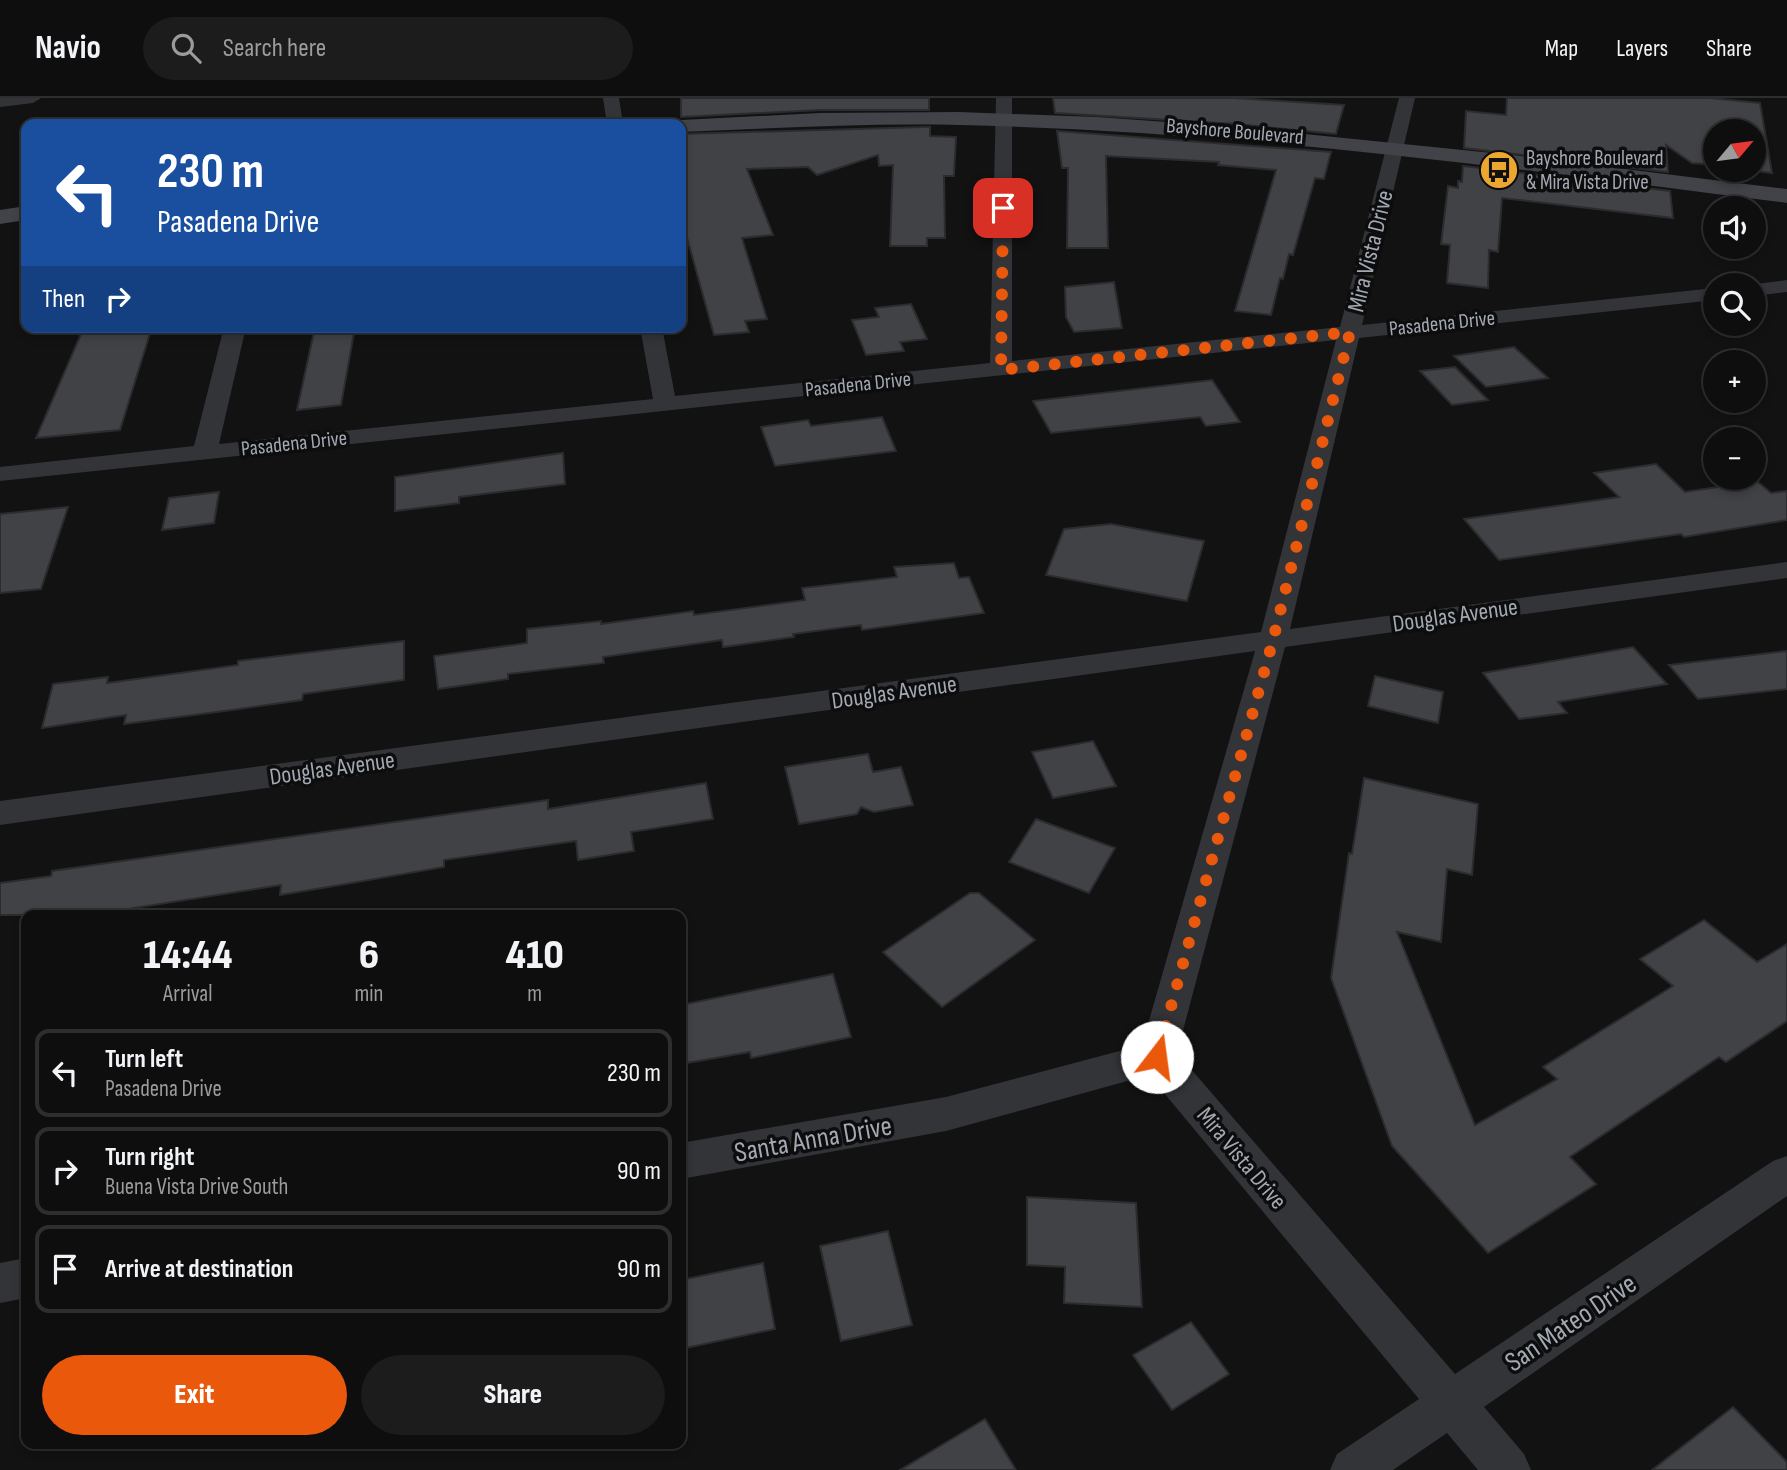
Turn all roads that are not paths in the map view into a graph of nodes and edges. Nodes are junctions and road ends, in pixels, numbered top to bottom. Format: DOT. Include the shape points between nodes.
graph roads {
  1 [pos="33,98"];
  2 [pos="611,98"];
  3 [pos="1407,98"];
  4 [pos="1,104"];
  5 [pos="1004,108"];
  6 [pos="614,119"];
  7 [pos="686,126"];
  8 [pos="1396,147"];
  9 [pos="1787,197"];
  10 [pos="21,214"];
  11 [pos="0,217"];
  12 [pos="1787,286"];
  13 [pos="1766,289"];
  14 [pos="1703,295"];
  15 [pos="1350,332"];
  16 [pos="234,333"];
  17 [pos="652,333"];
  18 [pos="1001,370"];
  19 [pos="665,403"];
  20 [pos="205,453"];
  21 [pos="0,474"];
  22 [pos="1787,570"];
  23 [pos="1273,640"];
  24 [pos="0,813"];
  25 [pos="1157,1057"];
  26 [pos="686,1160"];
  27 [pos="1787,1174"];
  28 [pos="21,1279"];
  29 [pos="0,1283"];
  30 [pos="1450,1403"];
  31 [pos="1353,1470"];
  32 [pos="1508,1470"];
  1 -- 4 [label="street"];
  2 -- 6 [label="street"];
  3 -- 8 [label="street, Mira Vista Drive"];
  5 -- 7 [label="main road, Bayshore Boulevard"];
  5 -- 8 [label="main road, Bayshore Boulevard"];
  5 -- 18 [label="street"];
  8 -- 9 [label="main road, Bayshore Boulevard"];
  8 -- 15 [label="street, Mira Vista Drive"];
  10 -- 11 [label="main road"];
  12 -- 13 [label="street"];
  14 -- 15 [label="street, Pasadena Drive"];
  15 -- 18 [label="street, Pasadena Drive"];
  15 -- 23 [label="street, Mira Vista Drive"];
  16 -- 20 [label="street"];
  17 -- 19 [label="street"];
  18 -- 19 [label="street, Pasadena Drive"];
  19 -- 20 [label="street, Pasadena Drive"];
  20 -- 21 [label="street, Pasadena Drive"];
  22 -- 23 [label="street, Douglas Avenue"];
  23 -- 24 [label="street, Douglas Avenue"];
  23 -- 25 [label="street, Mira Vista Drive"];
  25 -- 26 [label="street, Santa Anna Drive" via="946,1114"];
  25 -- 30 [label="street, Mira Vista Drive"];
  27 -- 30 [label="street, San Mateo Drive"];
  28 -- 29 [label="street"];
  30 -- 31 [label="street, San Mateo Drive"];
  30 -- 32 [label="street, Mira Vista Drive"];
}
